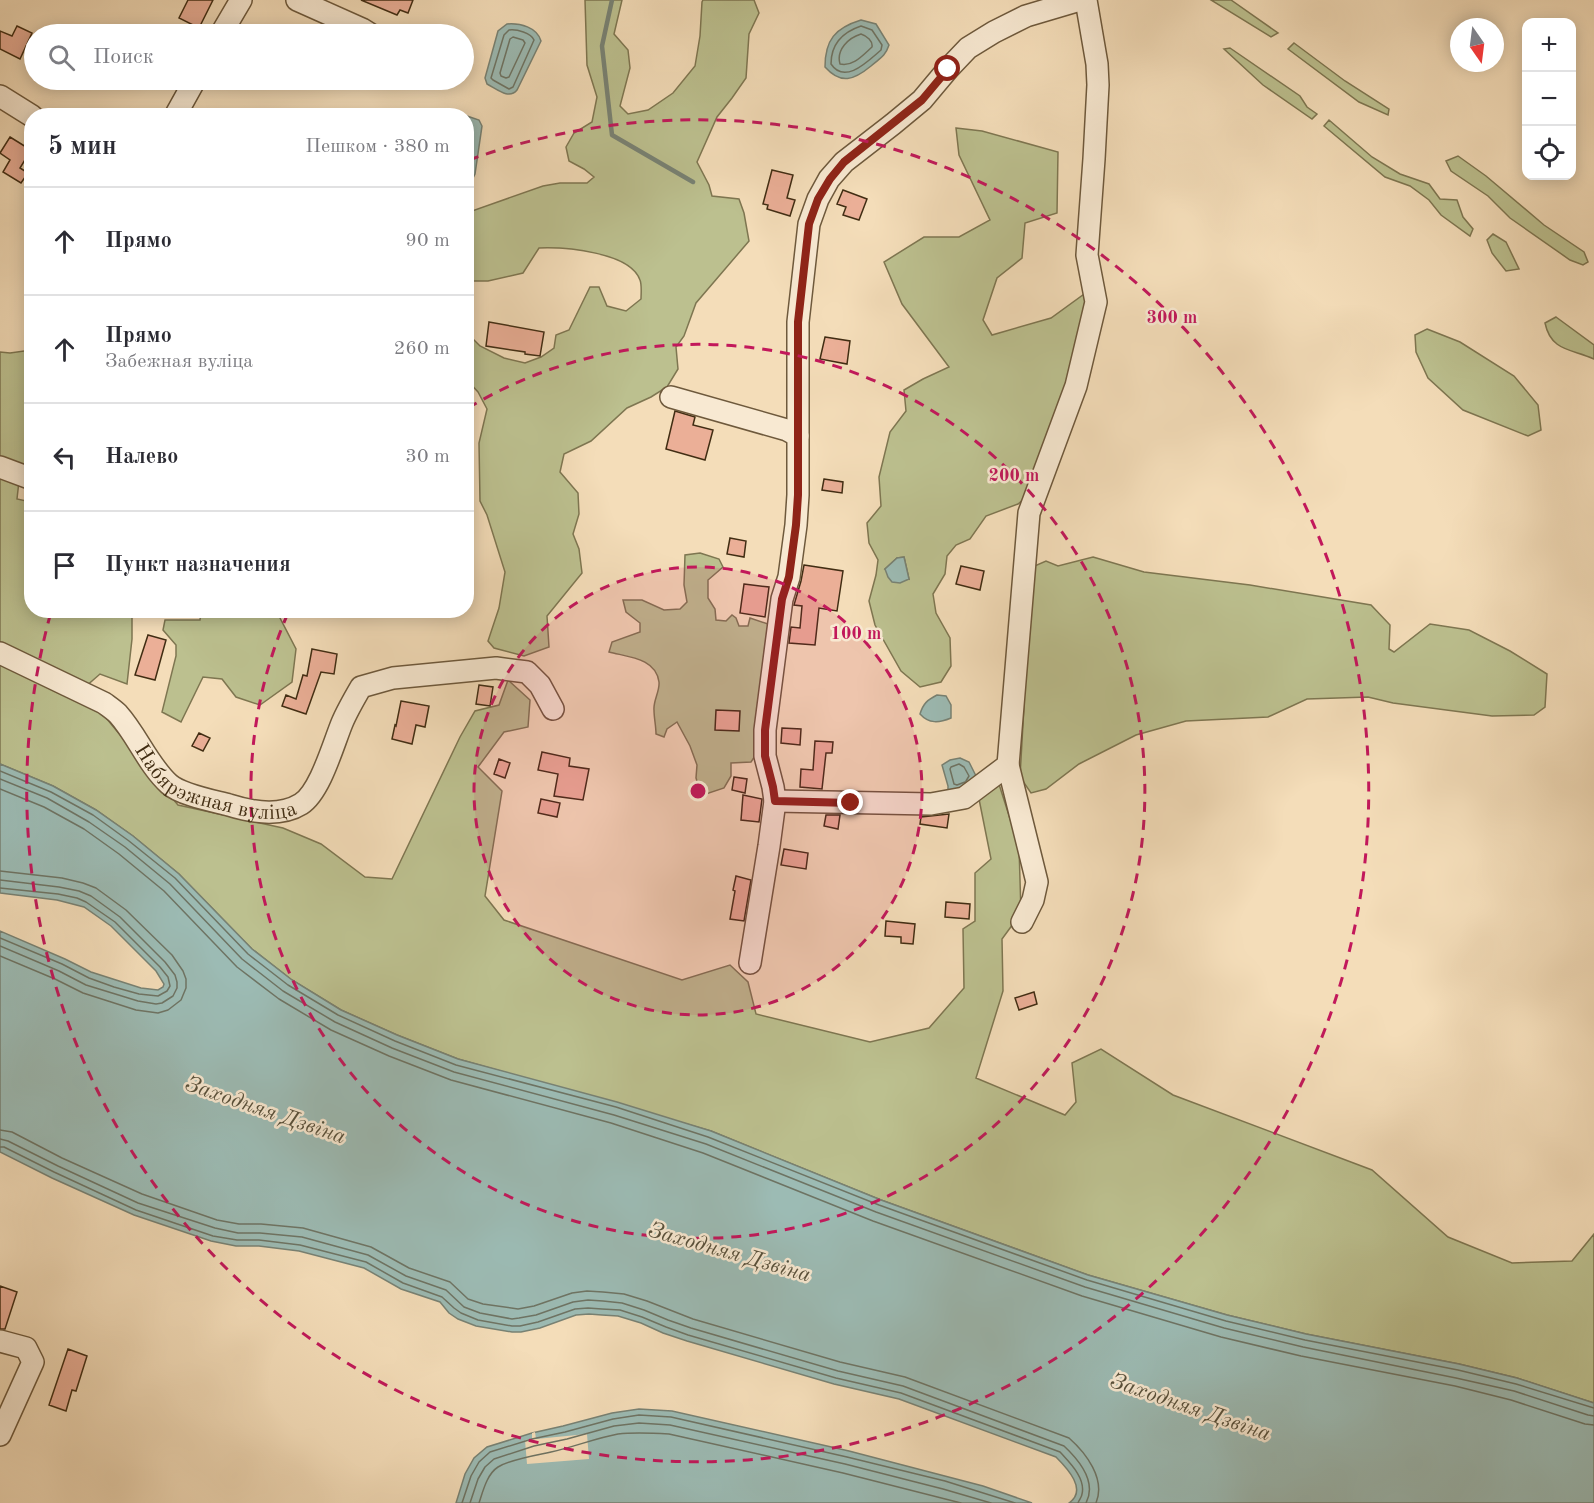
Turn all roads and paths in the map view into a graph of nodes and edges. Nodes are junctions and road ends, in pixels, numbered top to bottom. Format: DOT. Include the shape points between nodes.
graph roads {
  1 [pos="241,0"];
  2 [pos="297,0"];
  3 [pos="1080,0"];
  4 [pos="1086,0"];
  5 [pos="227,24"];
  6 [pos="351,24"];
  7 [pos="189,90"];
  8 [pos="0,96"];
  9 [pos="179,108"];
  10 [pos="24,111"];
  11 [pos="671,397"];
  12 [pos="798,436"];
  13 [pos="0,467"];
  14 [pos="24,476"];
  15 [pos="0,653"];
  16 [pos="553,709"];
  17 [pos="1008,765"];
  18 [pos="775,801"];
  19 [pos="1023,922"];
  20 [pos="750,963"];
  21 [pos="0,1341"];
  22 [pos="0,1435"];
  1 -- 5 [label="street"];
  2 -- 6 [label="street"];
  3 -- 12 [label="street" via="1026,16 968,48 922,100 844,162 830,179 809,224 798,322"];
  4 -- 17 [label="street" via="1098,85 1087,255 1096,302 1076,386 1029,513"];
  7 -- 9 [label="street"];
  8 -- 10 [label="street"];
  11 -- 12 [label="street"];
  12 -- 18 [label="street" via="796,525 765,730 765,756"];
  13 -- 14 [label="street"];
  15 -- 16 [label="street, Набярэжная вуліца" via="118,713 170,785 212,801 265,813 301,804 312,793 361,687 393,678 496,668 527,672 540,685"];
  17 -- 18 [label="street" via="964,798 931,804"];
  17 -- 19 [label="street" via="1037,882"];
  18 -- 20 [label="street"];
  21 -- 22 [label="street" via="26,1348 33,1362"];
}
